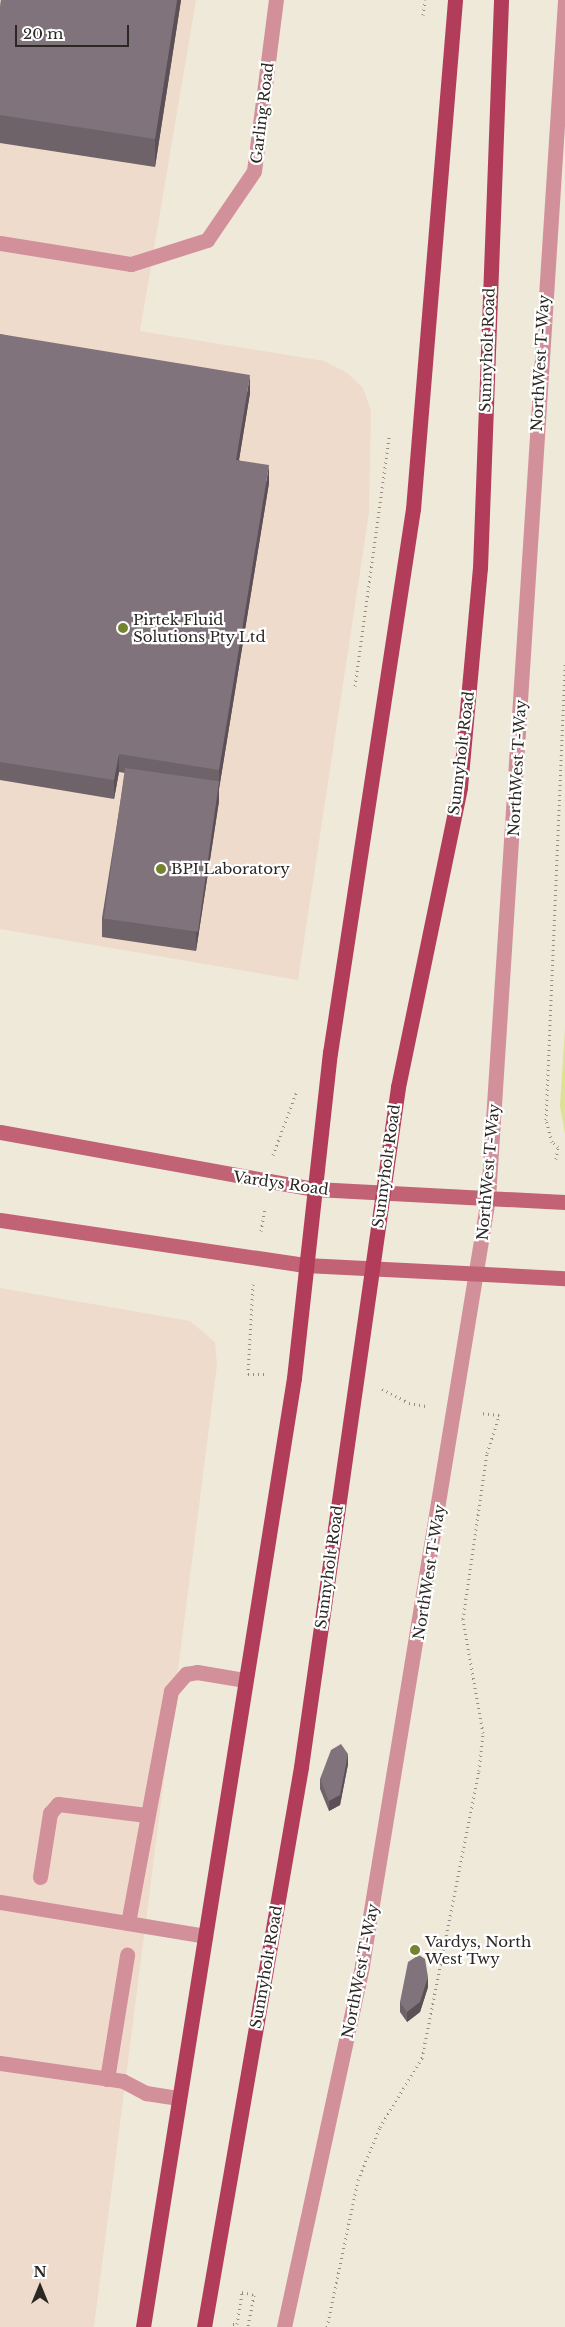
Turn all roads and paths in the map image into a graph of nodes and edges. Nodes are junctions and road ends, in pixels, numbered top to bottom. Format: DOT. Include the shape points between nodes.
graph roads {
  1 [pos="276,0"];
  2 [pos="424,0"];
  3 [pos="455,0"];
  4 [pos="501,0"];
  5 [pos="565,0"];
  6 [pos="423,20"];
  7 [pos="0,243"];
  8 [pos="389,432"];
  9 [pos="565,661"];
  10 [pos="354,698"];
  11 [pos="297,1084"];
  12 [pos="0,1132"];
  13 [pos="556,1159"];
  14 [pos="269,1182"];
  15 [pos="315,1189"];
  16 [pos="382,1194"];
  17 [pos="488,1198"];
  18 [pos="565,1202"];
  19 [pos="0,1220"];
  20 [pos="257,1259"];
  21 [pos="305,1265"];
  22 [pos="371,1269"];
  23 [pos="478,1273"];
  24 [pos="565,1278"];
  25 [pos="260,1374"];
  26 [pos="382,1389"];
  27 [pos="409,1403"];
  28 [pos="484,1414"];
  29 [pos="246,1680"];
  30 [pos="146,1815"];
  31 [pos="40,1877"];
  32 [pos="0,1902"];
  33 [pos="128,1923"];
  34 [pos="205,1936"];
  35 [pos="127,1955"];
  36 [pos="0,2063"];
  37 [pos="108,2079"];
  38 [pos="179,2098"];
  39 [pos="229,2324"];
  40 [pos="143,2327"];
  41 [pos="204,2327"];
  42 [pos="248,2327"];
  43 [pos="284,2327"];
  44 [pos="327,2327"];
  1 -- 7 [label="street, Garling Road" via="254,171 207,240 131,264"];
  2 -- 6 [label="path"];
  3 -- 15 [label="main road" via="413,509 331,1044"];
  4 -- 16 [label="main road, Sunnyholt Road" via="480,568 461,777 398,1087"];
  5 -- 17 [label="street, NorthWest T-Way"];
  8 -- 10 [label="path"];
  9 -- 13 [label="path" via="546,1120 558,1147"];
  11 -- 14 [label="path" via="276,1139"];
  12 -- 14 [label="main road, Vardys Road"];
  14 -- 15 [label="main road, Vardys Road"];
  14 -- 20 [label="path"];
  15 -- 16 [label="main road, Vardys Road"];
  15 -- 21 [label="main road"];
  16 -- 17 [label="main road, Vardys Road"];
  16 -- 22 [label="main road, Sunnyholt Road"];
  17 -- 18 [label="main road, Vardys Road"];
  17 -- 23 [label="street, NorthWest T-Way"];
  19 -- 20 [label="main road"];
  20 -- 21 [label="main road"];
  20 -- 25 [label="path" via="248,1374"];
  21 -- 22 [label="main road"];
  21 -- 29 [label="main road" via="294,1378"];
  22 -- 23 [label="main road"];
  22 -- 41 [label="main road, Sunnyholt Road" via="301,1767"];
  23 -- 24 [label="main road"];
  23 -- 43 [label="street, NorthWest T-Way" via="362,1965"];
  26 -- 27 [label="path"];
  28 -- 44 [label="path" via="499,1415 487,1453 463,1619 484,1733 479,1771 422,2058 380,2128 358,2180"];
  29 -- 30 [label="street" via="197,1672 186,1674 172,1691"];
  29 -- 34 [label="main road"];
  30 -- 31 [label="street" via="58,1804 50,1814"];
  30 -- 33 [label="street"];
  32 -- 33 [label="street"];
  33 -- 34 [label="street"];
  34 -- 38 [label="main road"];
  35 -- 37 [label="street"];
  36 -- 37 [label="street"];
  37 -- 38 [label="street" via="130,2083 146,2093"];
  38 -- 40 [label="main road"];
  39 -- 42 [label="path" via="237,2324 242,2292 254,2295"];
}
